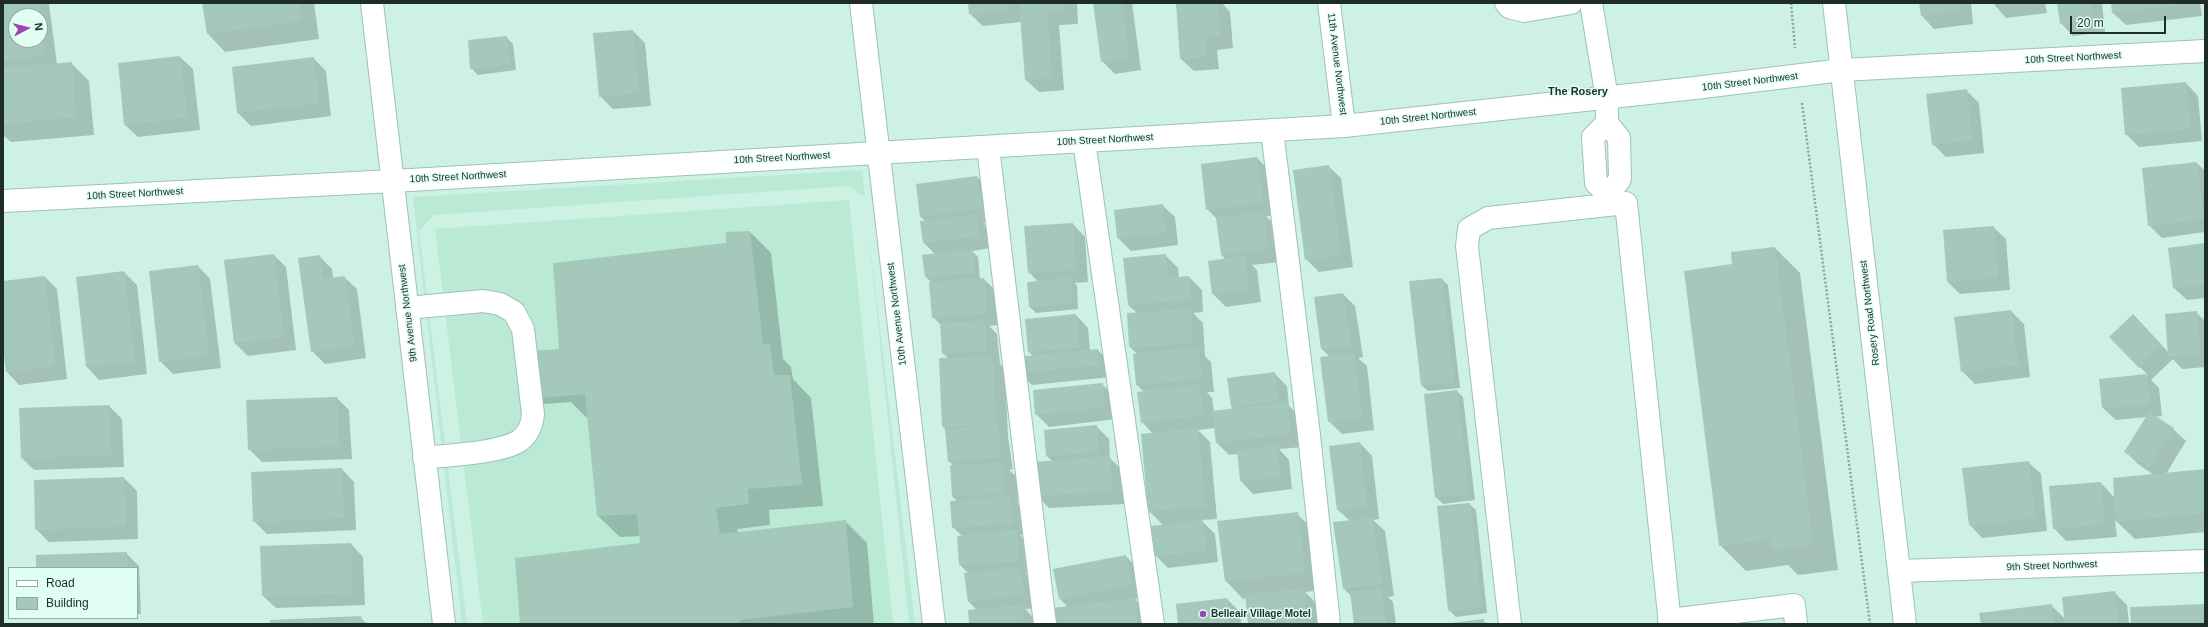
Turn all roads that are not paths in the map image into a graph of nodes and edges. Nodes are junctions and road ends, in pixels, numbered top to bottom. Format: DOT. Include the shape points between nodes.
graph roads {
  1 [pos="372,3"];
  2 [pos="861,3"];
  3 [pos="1329,3"];
  4 [pos="1506,3"];
  5 [pos="1572,3"];
  6 [pos="1591,3"];
  7 [pos="1834,3"];
  8 [pos="2205,51"];
  9 [pos="1842,70"];
  10 [pos="1607,98"];
  11 [pos="1344,126"];
  12 [pos="1272,130"];
  13 [pos="1084,141"];
  14 [pos="988,147"];
  15 [pos="878,153"];
  16 [pos="393,181"];
  17 [pos="1610,199"];
  18 [pos="3,200"];
  19 [pos="407,308"];
  20 [pos="424,458"];
  21 [pos="2205,561"];
  22 [pos="1899,571"];
  23 [pos="1669,622"];
  24 [pos="444,624"];
  25 [pos="934,624"];
  26 [pos="1045,624"];
  27 [pos="1153,624"];
  28 [pos="1329,624"];
  29 [pos="1510,624"];
  30 [pos="1796,624"];
  31 [pos="1905,624"];
  1 -- 16 [label="street, 9th Avenue Northwest"];
  2 -- 15 [label="street, 10th Avenue Northwest"];
  3 -- 11 [label="street, 11th Avenue Northwest"];
  4 -- 5 [label="street" via="1509,7 1524,11"];
  6 -- 10 [label="street"];
  7 -- 9 [label="street, Rosery Road Northwest"];
  8 -- 9 [label="street, 10th Street Northwest"];
  9 -- 10 [label="street, 10th Street Northwest"];
  9 -- 22 [label="street, Rosery Road Northwest"];
  10 -- 11 [label="street, 10th Street Northwest"];
  10 -- 17 [label="street" via="1606,122 1619,138 1620,179"];
  11 -- 12 [label="street, 10th Street Northwest"];
  12 -- 13 [label="street, 10th Street Northwest"];
  12 -- 28 [label="street"];
  13 -- 14 [label="street, 10th Street Northwest"];
  13 -- 27 [label="street"];
  14 -- 15 [label="street, 10th Street Northwest"];
  14 -- 26 [label="street"];
  15 -- 16 [label="street, 10th Street Northwest"];
  15 -- 25 [label="street, 10th Avenue Northwest"];
  16 -- 18 [label="street, 10th Street Northwest"];
  16 -- 19 [label="street, 9th Avenue Northwest"];
  17 -- 23 [label="street" via="1626,203"];
  17 -- 29 [label="street" via="1488,218 1469,229 1467,246"];
  19 -- 20 [label="street, 9th Avenue Northwest"];
  19 -- 20 [label="street" via="484,301 500,304 514,312 523,329 533,414 531,428 521,440 508,447"];
  20 -- 24 [label="street, 9th Avenue Northwest"];
  21 -- 22 [label="street, 9th Street Northwest"];
  22 -- 31 [label="street, Rosery Road Northwest"];
  23 -- 30 [label="street" via="1794,605"];
}
